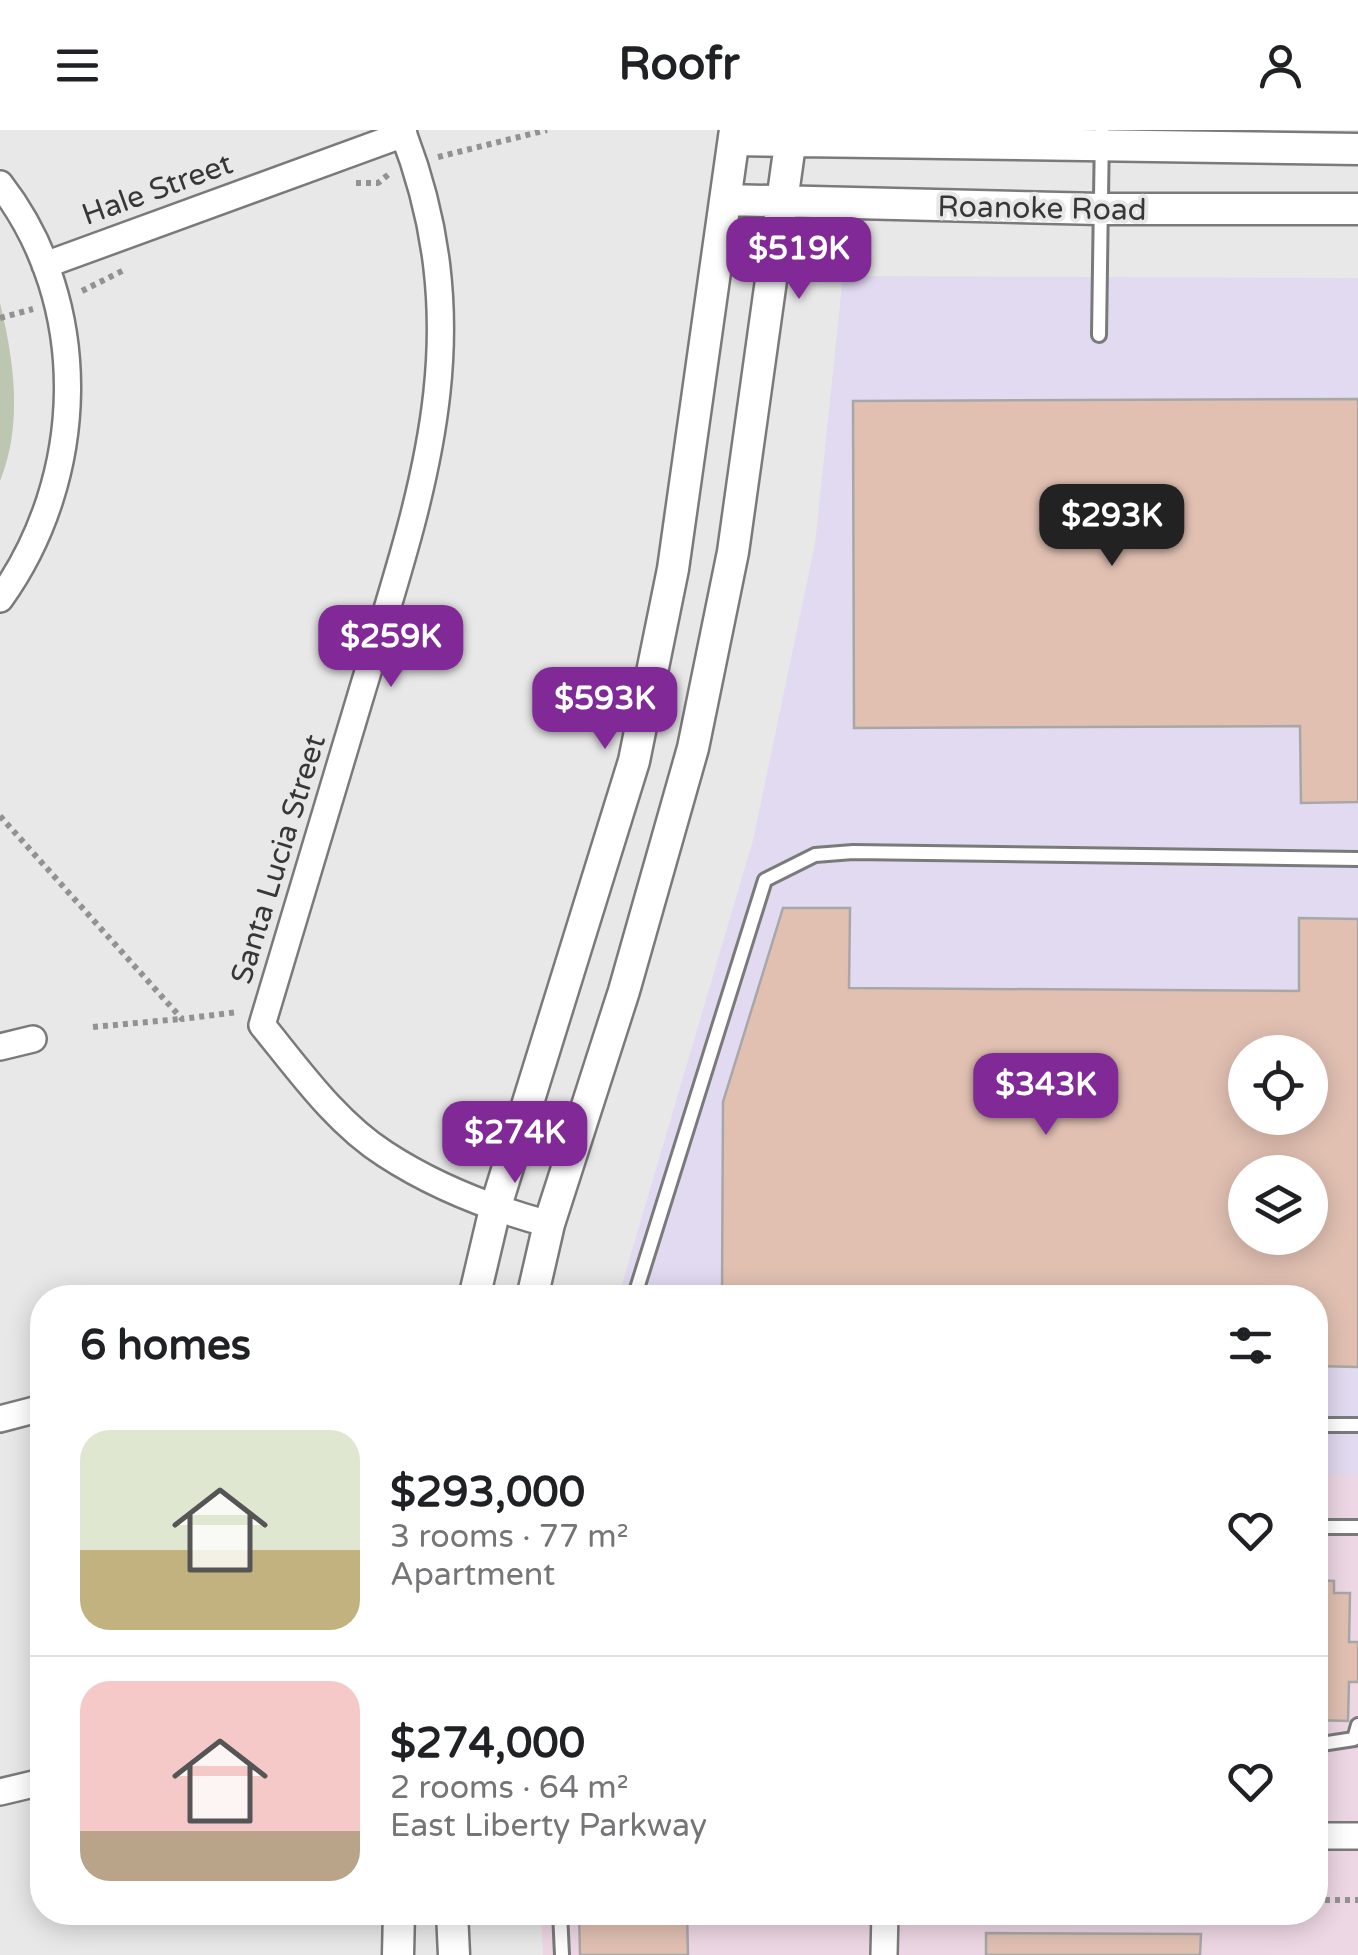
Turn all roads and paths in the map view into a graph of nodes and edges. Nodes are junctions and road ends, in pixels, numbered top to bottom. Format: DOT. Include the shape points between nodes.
graph roads {
  1 [pos="546,130"];
  2 [pos="403,132"];
  3 [pos="734,135"];
  4 [pos="792,136"];
  5 [pos="1102,138"];
  6 [pos="1358,149"];
  7 [pos="445,156"];
  8 [pos="0,184"];
  9 [pos="726,200"];
  10 [pos="783,204"];
  11 [pos="1100,209"];
  12 [pos="1358,209"];
  13 [pos="45,265"];
  14 [pos="14,314"];
  15 [pos="0,318"];
  16 [pos="1099,335"];
  17 [pos="0,599"];
  18 [pos="0,816"];
  19 [pos="1358,859"];
  20 [pos="268,1006"];
  21 [pos="182,1018"];
  22 [pos="93,1027"];
  23 [pos="32,1038"];
  24 [pos="0,1047"];
  25 [pos="495,1209"];
  26 [pos="548,1224"];
  27 [pos="477,1285"];
  28 [pos="535,1285"];
  29 [pos="638,1285"];
  30 [pos="30,1411"];
  31 [pos="0,1418"];
  32 [pos="1328,1425"];
  33 [pos="1358,1425"];
  34 [pos="1328,1527"];
  35 [pos="1358,1527"];
  36 [pos="1358,1725"];
  37 [pos="1328,1742"];
  38 [pos="30,1785"];
  39 [pos="0,1792"];
  40 [pos="1328,1836"];
  41 [pos="1358,1836"];
  42 [pos="1328,1900"];
  43 [pos="1358,1900"];
  44 [pos="399,1925"];
  45 [pos="453,1925"];
  46 [pos="561,1925"];
  47 [pos="885,1925"];
  48 [pos="398,1955"];
  49 [pos="454,1955"];
  50 [pos="562,1955"];
  51 [pos="884,1955"];
  1 -- 7 [label="path"];
  2 -- 13 [label="street, Hale Street"];
  2 -- 20 [label="street, Santa Lucia Street" via="430,220 442,325 439,407 417,510"];
  3 -- 4 [label="street, Roanoke Road"];
  3 -- 9 [label="street"];
  4 -- 5 [label="street, Roanoke Road"];
  4 -- 10 [label="street"];
  5 -- 6 [label="street, Roanoke Road"];
  5 -- 11 [label="lane"];
  8 -- 13 [label="street"];
  9 -- 10 [label="street, Roanoke Road"];
  9 -- 25 [label="street" via="672,569 634,760"];
  10 -- 11 [label="street, Roanoke Road"];
  10 -- 26 [label="street" via="733,552 693,748"];
  11 -- 12 [label="street, Roanoke Road"];
  11 -- 16 [label="lane"];
  13 -- 17 [label="street" via="66,348 65,442 39,532"];
  14 -- 15 [label="path"];
  18 -- 21 [label="path"];
  19 -- 29 [label="lane" via="852,852 815,855 766,880"];
  20 -- 21 [label="path"];
  20 -- 25 [label="street, Santa Lucia Street" via="262,1025 320,1095 383,1154"];
  21 -- 22 [label="path"];
  23 -- 24 [label="street"];
  25 -- 26 [label="street, Santa Lucia Street"];
  25 -- 27 [label="street"];
  26 -- 28 [label="street"];
  30 -- 31 [label="street"];
  32 -- 33 [label="lane"];
  34 -- 35 [label="lane"];
  36 -- 37 [label="lane" via="1354,1739"];
  38 -- 39 [label="street"];
  40 -- 41 [label="street"];
  42 -- 43 [label="path"];
  44 -- 48 [label="street"];
  45 -- 49 [label="street"];
  46 -- 50 [label="lane"];
  47 -- 51 [label="street"];
}
